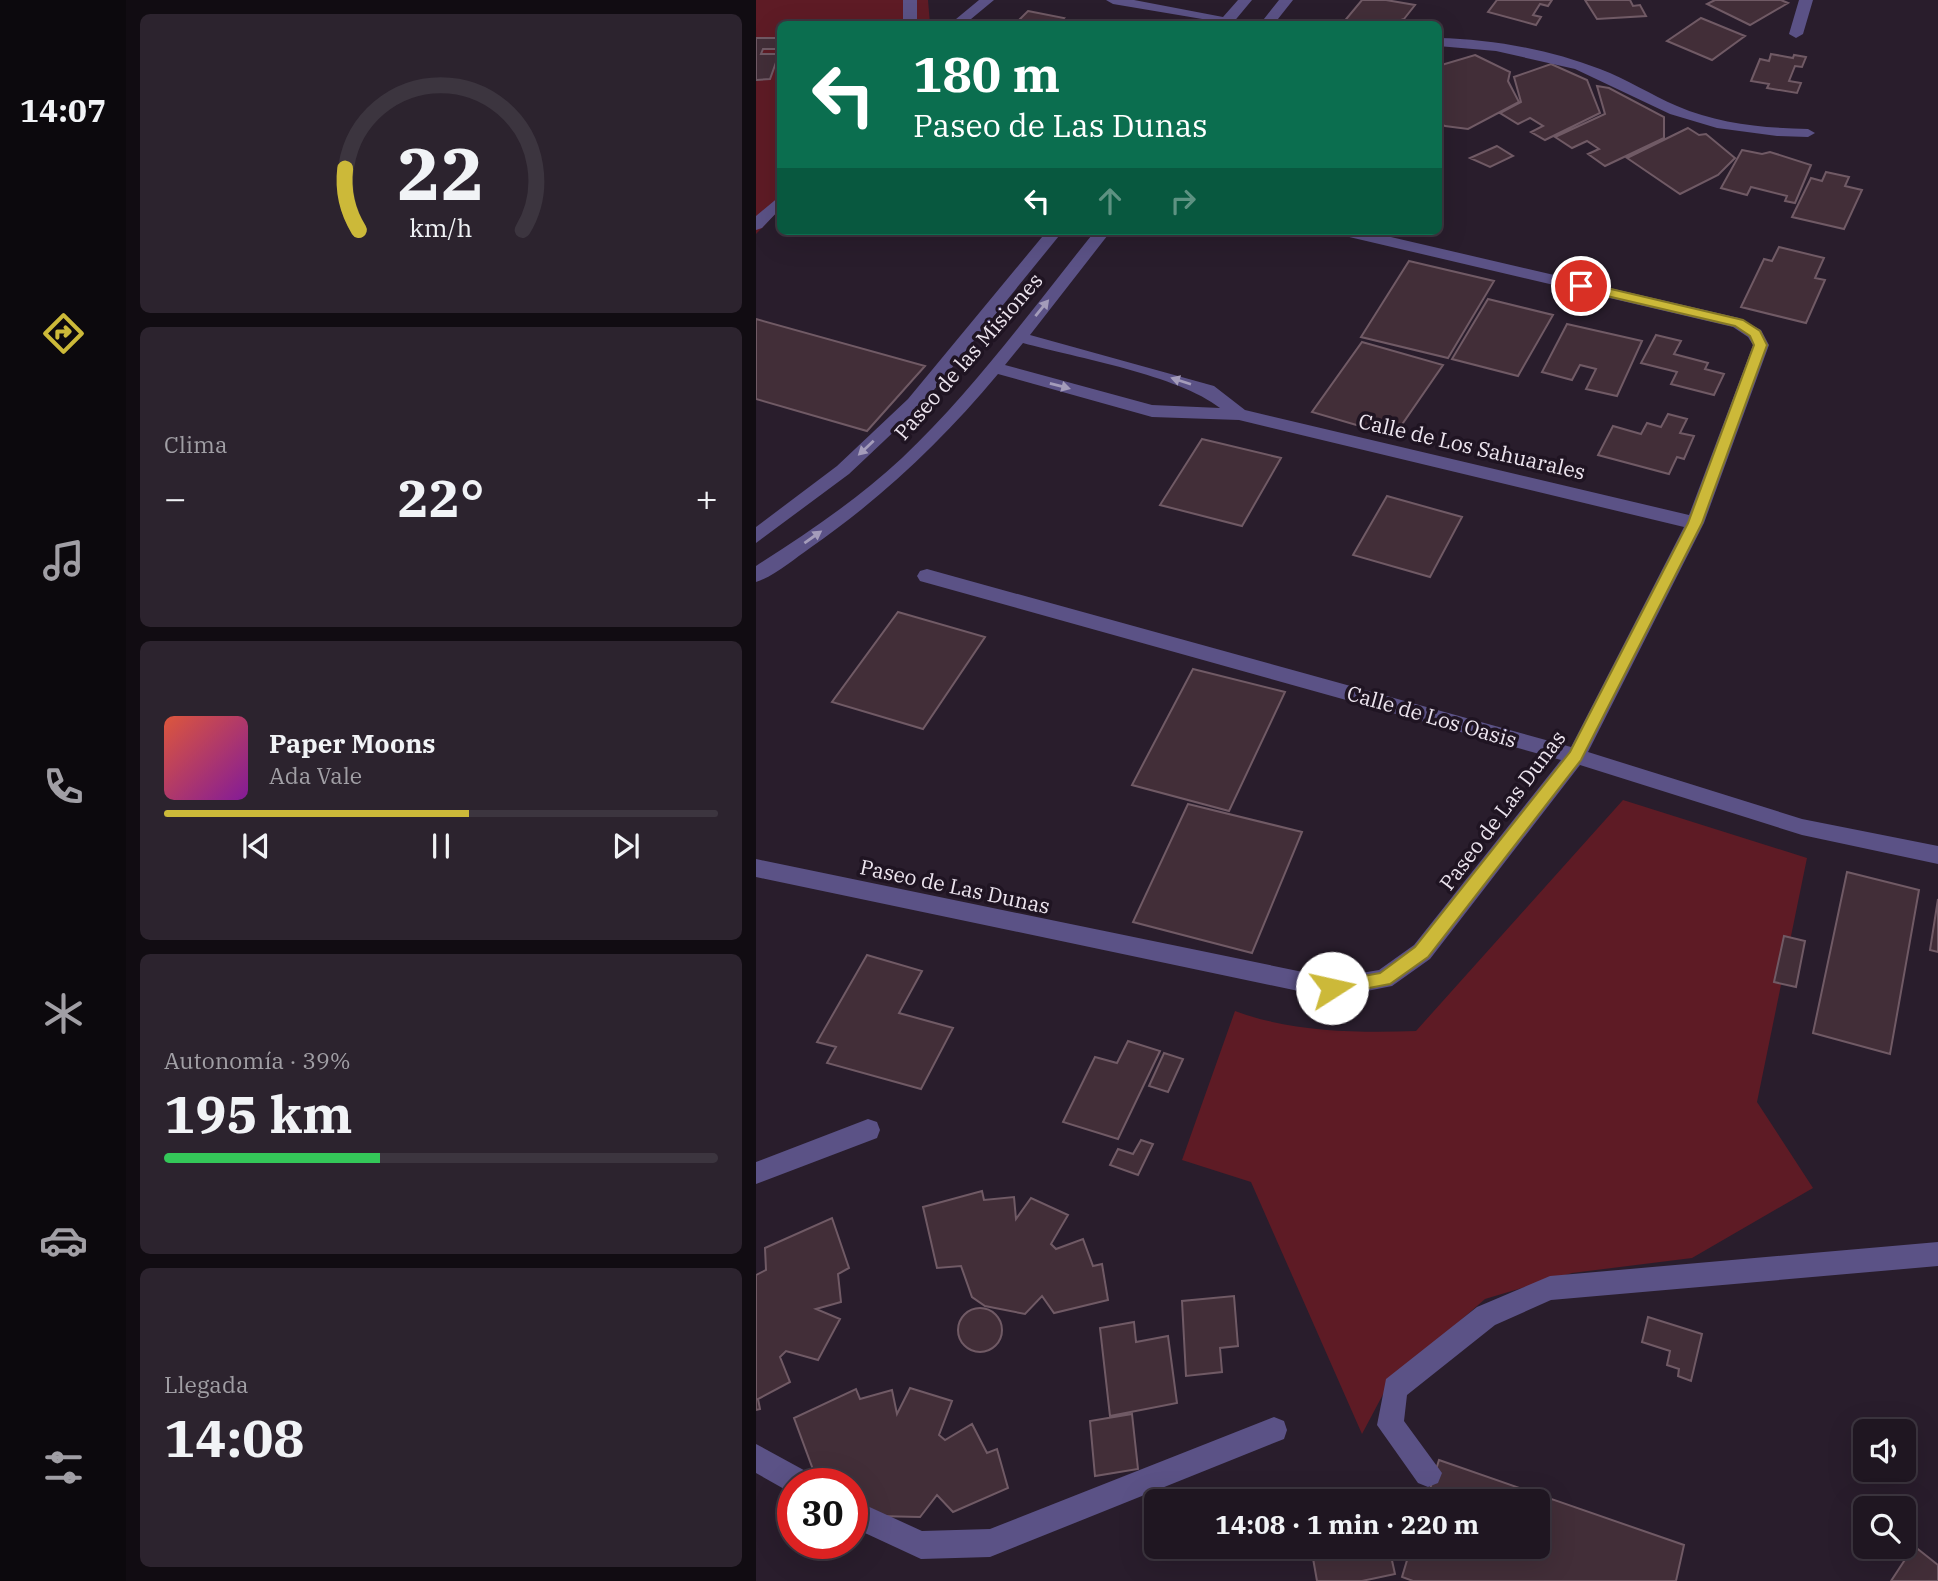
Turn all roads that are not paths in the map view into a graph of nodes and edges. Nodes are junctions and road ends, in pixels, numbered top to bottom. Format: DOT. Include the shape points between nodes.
graph roads {
  1 [pos="910,0"];
  2 [pos="988,0"];
  3 [pos="1113,0"];
  4 [pos="1245,0"];
  5 [pos="1286,0"];
  6 [pos="1806,0"];
  7 [pos="911,21"];
  8 [pos="961,21"];
  9 [pos="1216,21"];
  10 [pos="1228,21"];
  11 [pos="1269,21"];
  12 [pos="1796,34"];
  13 [pos="1442,42"];
  14 [pos="1808,133"];
  15 [pos="777,204"];
  16 [pos="756,225"];
  17 [pos="1052,235"];
  18 [pos="1100,235"];
  19 [pos="1362,235"];
  20 [pos="1019,337"];
  21 [pos="995,368"];
  22 [pos="1239,414"];
  23 [pos="1695,523"];
  24 [pos="756,537"];
  25 [pos="756,575"];
  26 [pos="927,576"];
  27 [pos="1576,756"];
  28 [pos="1938,855"];
  29 [pos="756,868"];
  30 [pos="868,1130"];
  31 [pos="756,1173"];
  32 [pos="1938,1254"];
  33 [pos="1274,1430"];
  34 [pos="756,1458"];
  35 [pos="777,1470"];
  36 [pos="1428,1473"];
  37 [pos="868,1520"];
  1 -- 7 [label="street"];
  2 -- 8 [label="street"];
  3 -- 9 [label="street"];
  4 -- 10 [label="street"];
  5 -- 11 [label="street"];
  6 -- 12 [label="street"];
  13 -- 14 [label="street" via="1557,60 1595,72 1684,114 1728,127"];
  15 -- 16 [label="street"];
  17 -- 24 [label="street, Paseo de las Misiones, one-way" via="914,403 843,470"];
  20 -- 18 [label="street, Paseo de las Misiones, one-way"];
  19 -- 23 [label="street, Paseo de Las Dunas" via="1739,323 1755,334 1761,345"];
  20 -- 21 [label="street, Paseo de las Misiones"];
  22 -- 20 [label="street, one-way" via="1208,390"];
  21 -- 22 [label="street, one-way" via="1152,411"];
  25 -- 21 [label="street, Paseo de las Misiones, one-way" via="847,513 915,455"];
  22 -- 23 [label="street, Calle de Los Sahuarales"];
  23 -- 27 [label="street, Paseo de Las Dunas"];
  26 -- 27 [label="street, Calle de Los Oasis"];
  27 -- 28 [label="street, Calle de Los Oasis" via="1802,827"];
  27 -- 29 [label="street, Paseo de Las Dunas" via="1422,952 1384,979 1332,988"];
  30 -- 31 [label="street"];
  32 -- 36 [label="street" via="1550,1288 1486,1316 1395,1388 1390,1425"];
  33 -- 37 [label="street" via="990,1543 921,1545"];
  34 -- 35 [label="street"];
}
